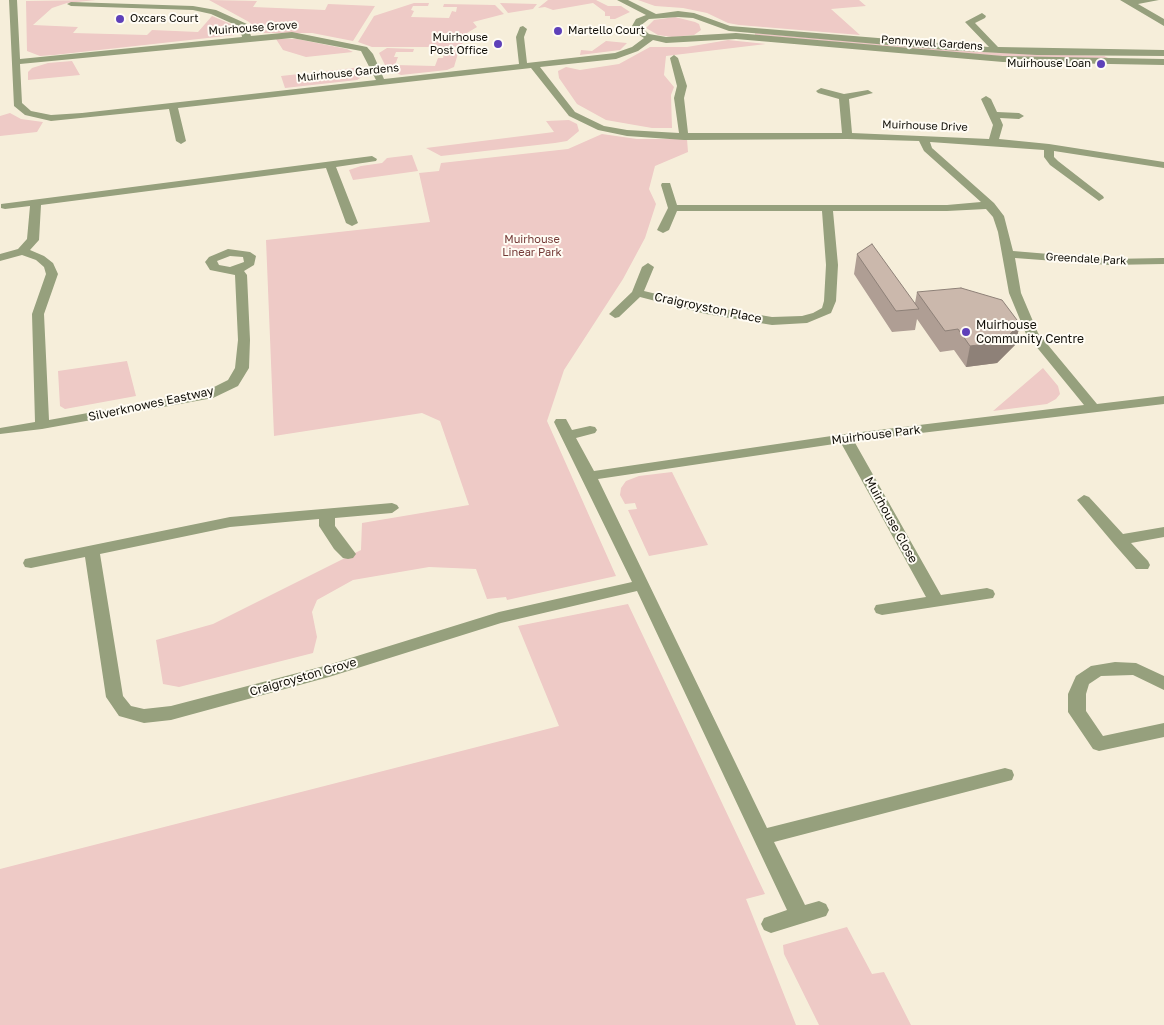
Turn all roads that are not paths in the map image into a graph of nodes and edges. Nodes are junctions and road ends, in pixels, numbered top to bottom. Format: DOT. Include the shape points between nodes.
graph roads {
  1 [pos="13,0"];
  2 [pos="200,0"];
  3 [pos="621,0"];
  4 [pos="1155,0"];
  5 [pos="1127,1"];
  6 [pos="71,4"];
  7 [pos="193,8"];
  8 [pos="653,16"];
  9 [pos="982,16"];
  10 [pos="706,21"];
  11 [pos="968,22"];
  12 [pos="957,23"];
  13 [pos="1164,23"];
  14 [pos="523,28"];
  15 [pos="651,37"];
  16 [pos="248,38"];
  17 [pos="698,38"];
  18 [pos="994,50"];
  19 [pos="1164,53"];
  20 [pos="1125,54"];
  21 [pos="674,58"];
  22 [pos="15,62"];
  23 [pos="1164,62"];
  24 [pos="1134,63"];
  25 [pos="530,66"];
  26 [pos="381,82"];
  27 [pos="821,91"];
  28 [pos="868,92"];
  29 [pos="844,97"];
  30 [pos="986,99"];
  31 [pos="173,105"];
  32 [pos="994,115"];
  33 [pos="1019,116"];
  34 [pos="684,136"];
  35 [pos="847,136"];
  36 [pos="922,138"];
  37 [pos="181,141"];
  38 [pos="994,142"];
  39 [pos="1049,147"];
  40 [pos="372,159"];
  41 [pos="330,164"];
  42 [pos="1164,165"];
  43 [pos="666,185"];
  44 [pos="1099,198"];
  45 [pos="36,202"];
  46 [pos="990,205"];
  47 [pos="5,206"];
  48 [pos="673,208"];
  49 [pos="827,209"];
  50 [pos="352,223"];
  51 [pos="662,230"];
  52 [pos="22,251"];
  53 [pos="1007,254"];
  54 [pos="0,258"];
  55 [pos="1164,260"];
  56 [pos="648,268"];
  57 [pos="237,270"];
  58 [pos="637,293"];
  59 [pos="615,314"];
  60 [pos="1164,400"];
  61 [pos="1093,408"];
  62 [pos="42,425"];
  63 [pos="590,430"];
  64 [pos="3,431"];
  65 [pos="844,438"];
  66 [pos="590,477"];
  67 [pos="1084,500"];
  68 [pos="392,508"];
  69 [pos="327,513"];
  70 [pos="1164,532"];
  71 [pos="1119,540"];
  72 [pos="92,550"];
  73 [pos="348,554"];
  74 [pos="31,563"];
  75 [pos="1142,566"];
  76 [pos="641,585"];
  77 [pos="987,594"];
  78 [pos="936,601"];
  79 [pos="882,609"];
  80 [pos="1164,684"];
  81 [pos="1164,730"];
  82 [pos="1005,775"];
  83 [pos="763,838"];
  84 [pos="819,910"];
  85 [pos="799,915"];
  86 [pos="771,924"];
  1 -- 22 [label="street, Muirhouse Gardens"];
  2 -- 7 [label="street"];
  3 -- 8 [label="street"];
  4 -- 5 [label="street"];
  5 -- 13 [label="street"];
  6 -- 7 [label="street"];
  7 -- 16 [label="street" via="228,17 244,26"];
  8 -- 10 [label="street, Pennywell Gardens" via="678,14"];
  8 -- 15 [label="street" via="639,21 636,26"];
  9 -- 11 [label="street"];
  10 -- 17 [label="street" via="710,30"];
  10 -- 18 [label="street, Pennywell Gardens" via="743,30"];
  11 -- 12 [label="street"];
  11 -- 18 [label="street" via="993,45"];
  14 -- 25 [label="street" via="520,37 522,62"];
  15 -- 17 [label="street, Pennywell Gardens" via="675,41"];
  15 -- 25 [label="street, Muirhouse Gardens" via="616,56"];
  16 -- 22 [label="street, Muirhouse Grove"];
  16 -- 26 [label="street, Muirhouse Grove" via="303,35 360,48 369,54"];
  17 -- 24 [label="street, Pennywell Gardens" via="736,36 1003,59"];
  18 -- 20 [label="street, Pennywell Gardens"];
  19 -- 20 [label="street, Pennywell Gardens"];
  20 -- 24 [label="street"];
  21 -- 34 [label="street" via="682,86 679,98"];
  22 -- 31 [label="street, Muirhouse Gardens" via="16,104 38,116 67,118"];
  23 -- 24 [label="street, Pennywell Gardens"];
  25 -- 26 [label="street, Muirhouse Gardens"];
  25 -- 34 [label="street, Muirhouse Drive" via="577,118 601,128 627,133"];
  26 -- 31 [label="street, Muirhouse Gardens"];
  27 -- 29 [label="street"];
  28 -- 29 [label="street"];
  29 -- 35 [label="street"];
  30 -- 32 [label="street"];
  31 -- 37 [label="street"];
  32 -- 33 [label="street"];
  32 -- 38 [label="street" via="998,125"];
  34 -- 35 [label="street, Muirhouse Drive"];
  35 -- 36 [label="street, Muirhouse Drive"];
  36 -- 38 [label="street, Muirhouse Drive"];
  36 -- 46 [label="street" via="928,149"];
  38 -- 39 [label="street, Muirhouse Drive"];
  39 -- 42 [label="street, Muirhouse Drive"];
  39 -- 44 [label="street" via="1049,157 1054,163"];
  40 -- 41 [label="street"];
  41 -- 45 [label="street"];
  41 -- 50 [label="street"];
  43 -- 48 [label="street"];
  45 -- 47 [label="street"];
  45 -- 52 [label="street" via="35,234"];
  46 -- 49 [label="street"];
  46 -- 53 [label="street" via="1004,232"];
  48 -- 49 [label="street"];
  48 -- 51 [label="street"];
  49 -- 58 [label="street, Craigroyston Place" via="832,264 830,302 827,310 817,316 772,321 706,310"];
  52 -- 54 [label="street"];
  52 -- 62 [label="street" via="49,264 52,274 38,314"];
  53 -- 55 [label="street, Greendale Park" via="1109,262"];
  53 -- 61 [label="street" via="1019,307 1032,334"];
  56 -- 58 [label="street, Craigroyston Place"];
  57 -- 62 [label="street, Silverknowes Eastway" via="241,275 244,340 242,368 233,383 208,395"];
  58 -- 59 [label="street, Craigroyston Place"];
  60 -- 61 [label="street, Muirhouse Park"];
  61 -- 65 [label="street, Muirhouse Park"];
  62 -- 64 [label="street, Silverknowes Eastway"];
  63 -- 66 [label="street" via="566,429"];
  65 -- 66 [label="street, Muirhouse Park"];
  65 -- 78 [label="street, Muirhouse Close"];
  66 -- 76 [label="street"];
  67 -- 71 [label="street"];
  68 -- 69 [label="street"];
  69 -- 72 [label="street" via="230,522"];
  69 -- 73 [label="street" via="327,526"];
  70 -- 71 [label="street"];
  71 -- 75 [label="street"];
  72 -- 74 [label="street"];
  72 -- 76 [label="street, Craigroyston Grove" via="115,698 125,711 144,716 171,713 329,671 499,618"];
  76 -- 83 [label="street"];
  77 -- 78 [label="street"];
  78 -- 79 [label="street"];
  80 -- 81 [label="street" via="1136,669 1096,670 1082,680 1077,694 1077,712 1099,744"];
  82 -- 83 [label="street"];
  83 -- 85 [label="street"];
  84 -- 85 [label="street"];
  85 -- 86 [label="street"];
}
